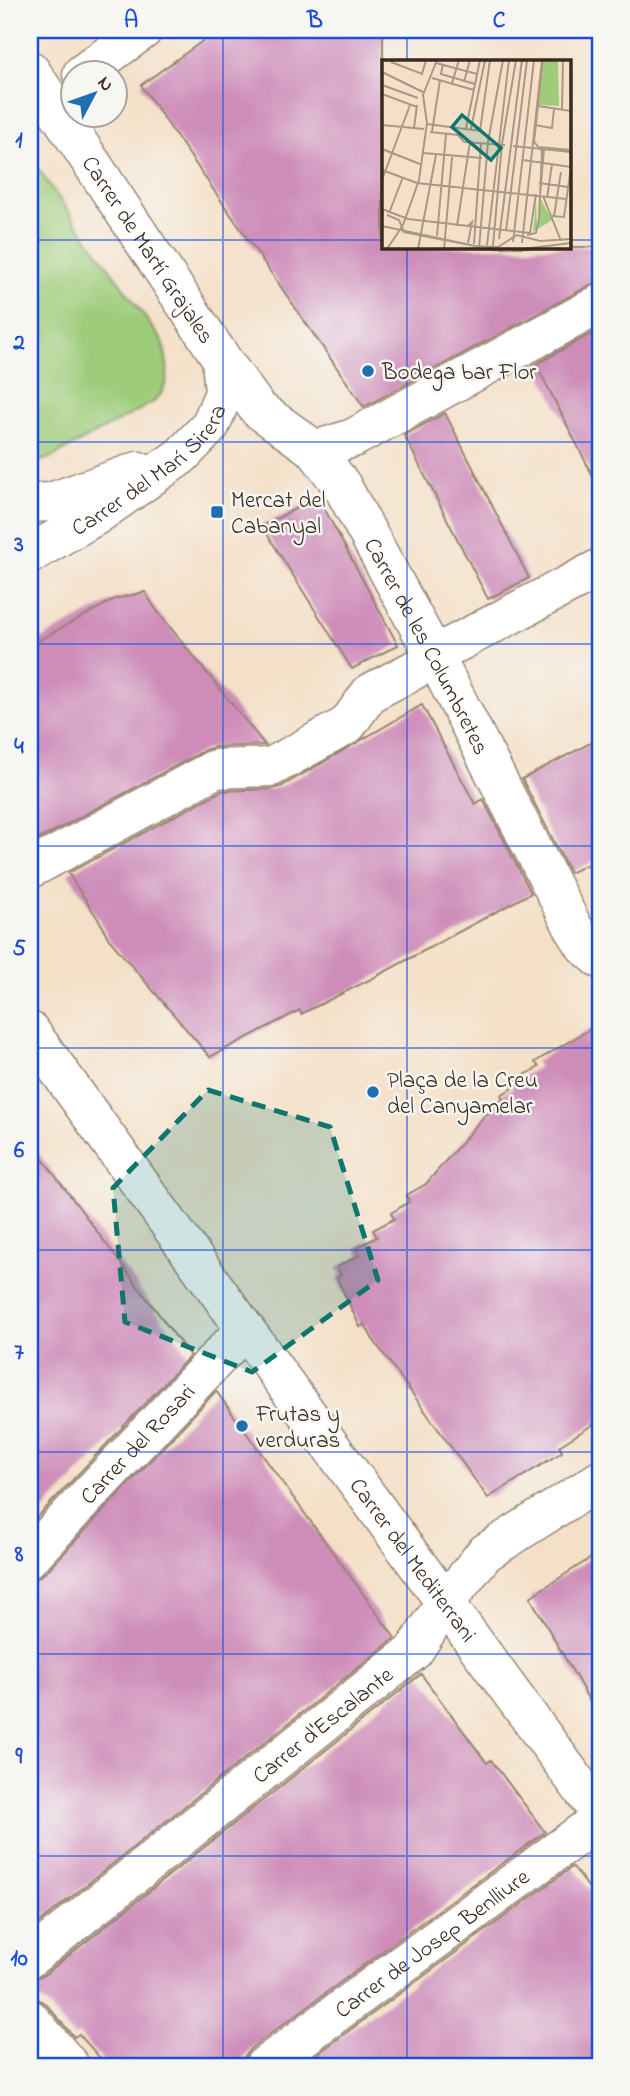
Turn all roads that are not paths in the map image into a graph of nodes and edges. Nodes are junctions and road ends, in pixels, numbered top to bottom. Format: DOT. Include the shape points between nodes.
graph roads {
  1 [pos="143,30"];
  2 [pos="101,60"];
  3 [pos="51,82"];
  4 [pos="600,304"];
  5 [pos="221,358"];
  6 [pos="315,450"];
  7 [pos="181,456"];
  8 [pos="30,503"];
  9 [pos="30,554"];
  10 [pos="600,568"];
  11 [pos="424,662"];
  12 [pos="30,869"];
  13 [pos="600,959"];
  14 [pos="30,1031"];
  15 [pos="245,1329"];
  16 [pos="600,1480"];
  17 [pos="30,1558"];
  18 [pos="445,1603"];
  19 [pos="600,1814"];
  20 [pos="600,1819"];
  21 [pos="30,1958"];
  22 [pos="30,2019"];
  23 [pos="70,2066"];
  24 [pos="264,2066"];
  1 -- 2 [label="street"];
  3 -- 5 [label="street, Carrer de Martí Grajales"];
  4 -- 6 [label="street" via="354,438"];
  5 -- 6 [label="street, Carrer de les Columbretes" via="258,409"];
  5 -- 7 [label="street, Carrer del Marí Sirera" via="224,393 210,426"];
  6 -- 11 [label="street, Carrer de les Columbretes" via="342,486"];
  7 -- 8 [label="street" via="51,502"];
  7 -- 9 [label="street, Carrer del Marí Sirera" via="97,515"];
  10 -- 11 [label="street"];
  11 -- 12 [label="street" via="370,693 347,725 271,766 215,769"];
  11 -- 13 [label="street, Carrer de les Columbretes" via="573,927"];
  14 -- 15 [label="street, Carrer del Mediterrani"];
  15 -- 17 [label="street, Carrer del Rosari"];
  15 -- 18 [label="street, Carrer del Mediterrani"];
  16 -- 18 [label="street, Carrer d'Escalante" via="485,1553"];
  18 -- 19 [label="street, Carrer del Mediterrani"];
  18 -- 21 [label="street, Carrer d'Escalante" via="414,1651"];
  20 -- 24 [label="street, Carrer de Josep Benlliure"];
  22 -- 23 [label="street"];
}
